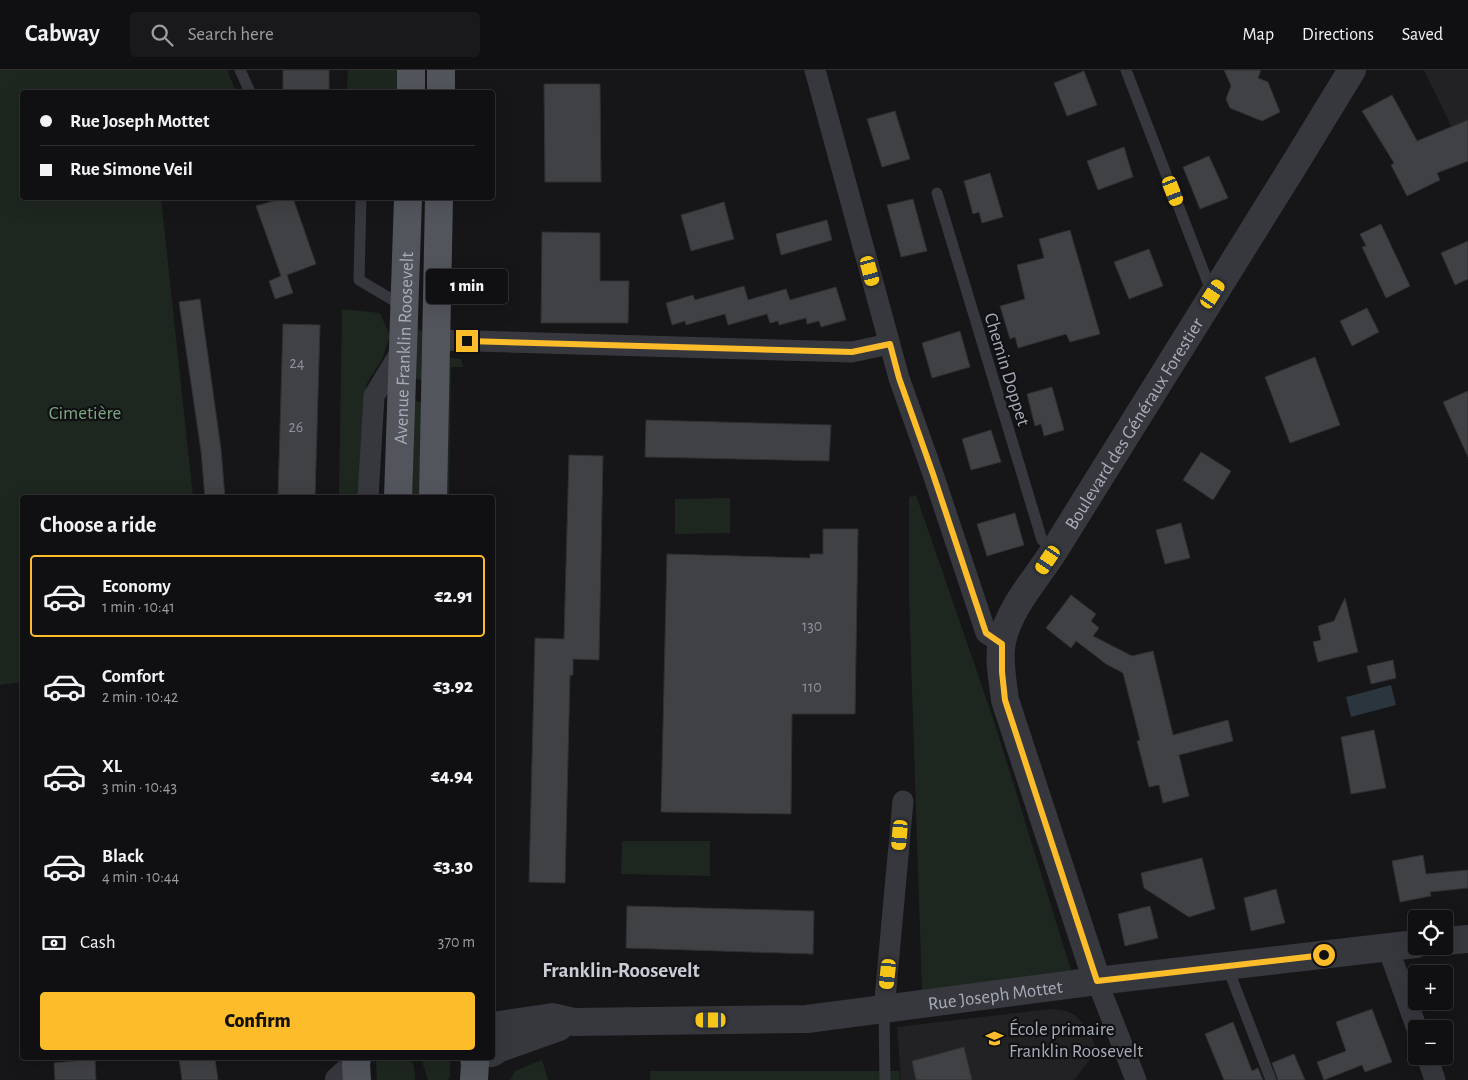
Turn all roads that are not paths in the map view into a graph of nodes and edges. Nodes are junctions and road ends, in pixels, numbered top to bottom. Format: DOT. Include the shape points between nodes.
graph roads {
  1 [pos="240,70"];
  2 [pos="411,70"];
  3 [pos="441,70"];
  4 [pos="815,70"];
  5 [pos="1126,70"];
  6 [pos="1352,70"];
  7 [pos="249,90"];
  8 [pos="411,90"];
  9 [pos="440,90"];
  10 [pos="937,193"];
  11 [pos="361,200"];
  12 [pos="408,200"];
  13 [pos="439,200"];
  14 [pos="1213,294"];
  15 [pos="405,308"];
  16 [pos="437,340"];
  17 [pos="890,344"];
  18 [pos="402,348"];
  19 [pos="368,495"];
  20 [pos="398,495"];
  21 [pos="433,495"];
  22 [pos="1054,551"];
  23 [pos="1002,644"];
  24 [pos="903,801"];
  25 [pos="1468,938"];
  26 [pos="1453,940"];
  27 [pos="1408,945"];
  28 [pos="1388,948"];
  29 [pos="1227,966"];
  30 [pos="1097,981"];
  31 [pos="884,1010"];
  32 [pos="1414,1020"];
  33 [pos="574,1022"];
  34 [pos="495,1026"];
  35 [pos="495,1053"];
  36 [pos="1430,1065"];
  37 [pos="885,1080"];
  38 [pos="1136,1080"];
  39 [pos="1271,1080"];
  40 [pos="1435,1080"];
  1 -- 7 [label="lane"];
  2 -- 8 [label="main road"];
  3 -- 9 [label="main road"];
  4 -- 17 [label="street"];
  5 -- 14 [label="lane"];
  6 -- 14 [label="street, Boulevard des Généraux Forestier"];
  10 -- 22 [label="lane, Chemin Doppet" via="1042,540"];
  11 -- 15 [label="lane" via="359,280"];
  12 -- 15 [label="main road, Avenue Franklin Roosevelt"];
  13 -- 16 [label="main road, Avenue Franklin Roosevelt"];
  14 -- 22 [label="street, Boulevard des Généraux Forestier"];
  15 -- 18 [label="main road, Avenue Franklin Roosevelt"];
  16 -- 17 [label="street" via="852,352"];
  16 -- 21 [label="main road, Avenue Franklin Roosevelt"];
  17 -- 23 [label="street" via="986,633"];
  18 -- 19 [label="street" via="374,396"];
  18 -- 20 [label="main road, Avenue Franklin Roosevelt"];
  22 -- 23 [label="street, Boulevard des Généraux Forestier" via="1019,602"];
  23 -- 30 [label="street, Boulevard des Généraux Forestier" via="1005,700"];
  24 -- 31 [label="street"];
  25 -- 26 [label="street"];
  27 -- 28 [label="street, Rue Joseph Mottet"];
  28 -- 29 [label="street, Rue Joseph Mottet"];
  28 -- 32 [label="street"];
  29 -- 30 [label="street, Rue Joseph Mottet"];
  29 -- 39 [label="lane"];
  30 -- 31 [label="street, Rue Joseph Mottet"];
  30 -- 38 [label="street, Boulevard des Généraux Forestier"];
  31 -- 33 [label="street, Rue Joseph Mottet" via="807,1019"];
  31 -- 37 [label="lane"];
  33 -- 34 [label="street, Rue Joseph Mottet" via="553,1017"];
  33 -- 35 [label="street, Rue Joseph Mottet" via="515,1042"];
  36 -- 40 [label="street"];
}
